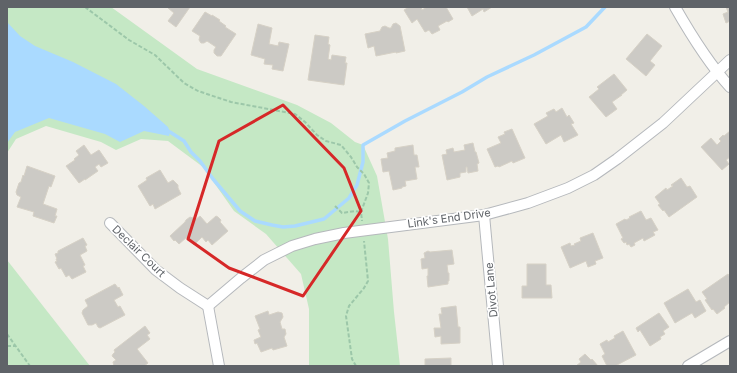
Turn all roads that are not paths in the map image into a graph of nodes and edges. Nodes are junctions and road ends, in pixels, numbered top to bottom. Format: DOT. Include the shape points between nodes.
graph roads {
  1 [pos="675,7"];
  2 [pos="730,60"];
  3 [pos="716,72"];
  4 [pos="730,87"];
  5 [pos="484,215"];
  6 [pos="110,223"];
  7 [pos="208,306"];
  8 [pos="730,341"];
  9 [pos="219,366"];
  10 [pos="498,366"];
  11 [pos="688,366"];
  1 -- 3 [label="street"];
  2 -- 3 [label="street, Link's End Drive"];
  3 -- 4 [label="street"];
  3 -- 5 [label="street, Link's End Drive" via="663,123 594,175 528,203"];
  5 -- 7 [label="street, Link's End Drive" via="315,238 264,260"];
  5 -- 10 [label="street, Divot Lane"];
  6 -- 7 [label="street, Declair Court" via="156,270"];
  7 -- 9 [label="street"];
  8 -- 11 [label="street"];
}
